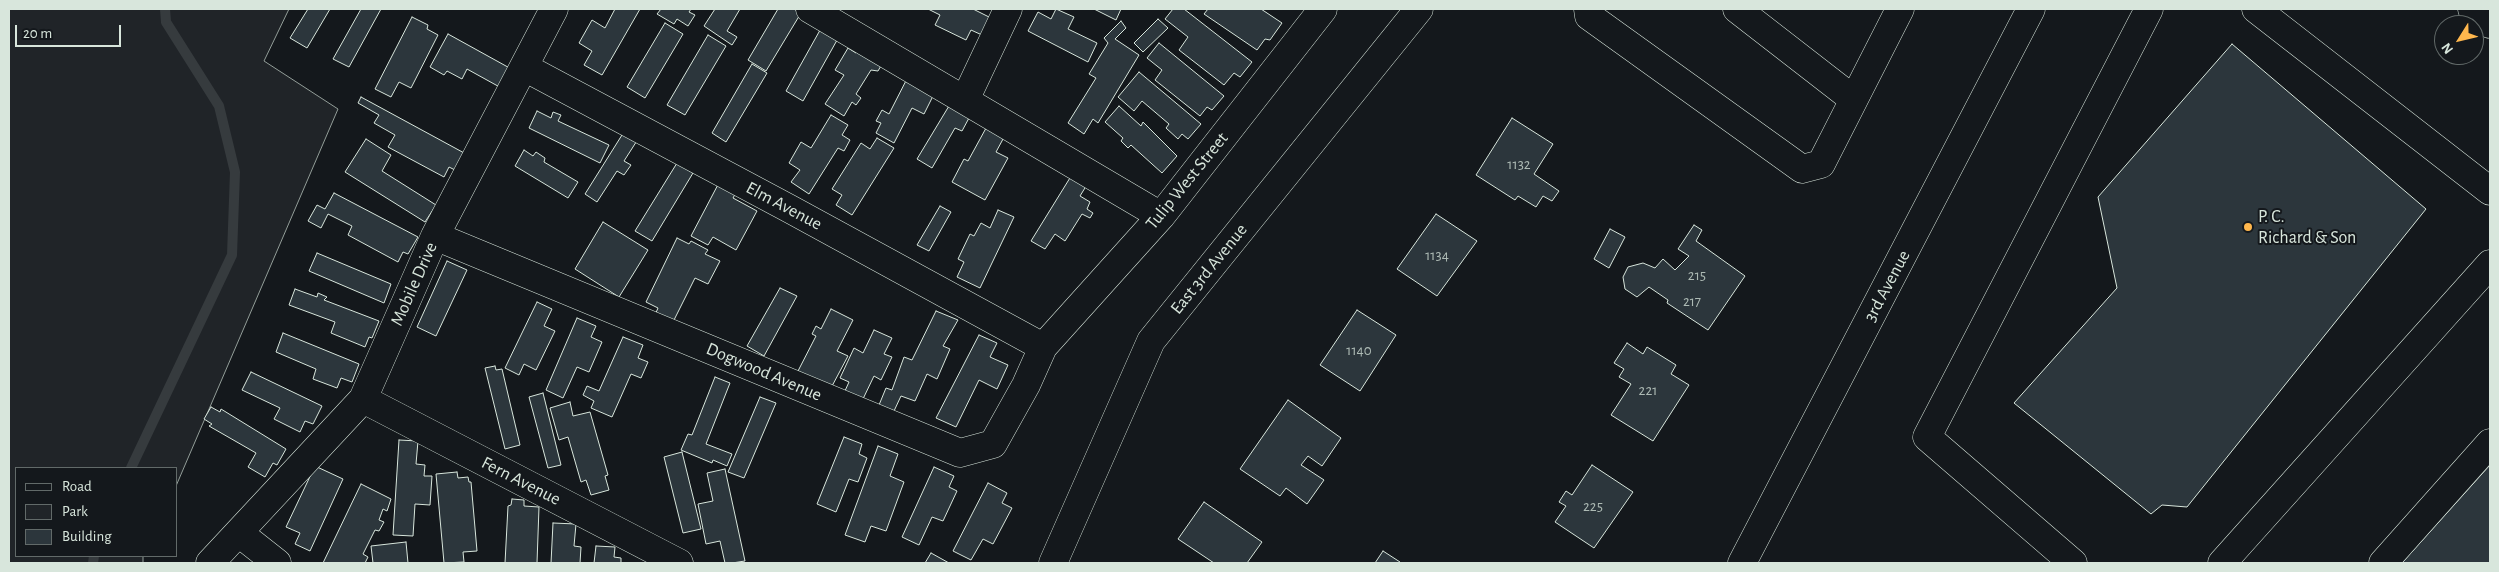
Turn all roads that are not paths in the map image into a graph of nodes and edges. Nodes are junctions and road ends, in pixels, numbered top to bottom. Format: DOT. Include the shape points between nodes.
graph roads {
  1 [pos="554,9"];
  2 [pos="810,9"];
  3 [pos="1008,9"];
  4 [pos="1323,9"];
  5 [pos="1419,9"];
  6 [pos="1588,9"];
  7 [pos="1737,9"];
  8 [pos="1900,9"];
  9 [pos="2031,9"];
  10 [pos="2149,9"];
  11 [pos="2256,9"];
  12 [pos="2472,9"];
  13 [pos="2490,24"];
  14 [pos="524,68"];
  15 [pos="1854,99"];
  16 [pos="965,100"];
  17 [pos="2490,191"];
  18 [pos="1161,216"];
  19 [pos="436,236"];
  20 [pos="2490,264"];
  21 [pos="1043,347"];
  22 [pos="364,399"];
  23 [pos="2490,443"];
  24 [pos="239,533"];
  25 [pos="210,563"];
  26 [pos="278,563"];
  27 [pos="679,563"];
  28 [pos="1053,563"];
  29 [pos="1742,563"];
  30 [pos="2072,563"];
  31 [pos="2222,563"];
  32 [pos="2383,563"];
  1 -- 14 [label="street, Mobile Drive"];
  2 -- 16 [label="street"];
  3 -- 16 [label="street"];
  4 -- 18 [label="street, Tulip West Street"];
  5 -- 28 [label="street, East 3rd Avenue" via="1151,341"];
  6 -- 15 [label="street" via="1589,16 1802,169 1820,164"];
  7 -- 15 [label="street"];
  8 -- 15 [label="street"];
  9 -- 29 [label="street, 3rd Avenue"];
  10 -- 30 [label="street" via="1927,437"];
  11 -- 17 [label="street"];
  12 -- 13 [label="street"];
  14 -- 19 [label="street, Mobile Drive"];
  14 -- 21 [label="street, Elm Avenue"];
  16 -- 18 [label="street"];
  18 -- 21 [label="street, Tulip West Street"];
  19 -- 21 [label="street, Dogwood Avenue" via="960,453 993,444"];
  19 -- 22 [label="street, Mobile Drive"];
  20 -- 31 [label="street"];
  22 -- 24 [label="street, Mobile Drive"];
  22 -- 27 [label="street, Fern Avenue"];
  23 -- 32 [label="street"];
  24 -- 25 [label="street, Mobile Drive"];
  24 -- 26 [label="street"];
}
